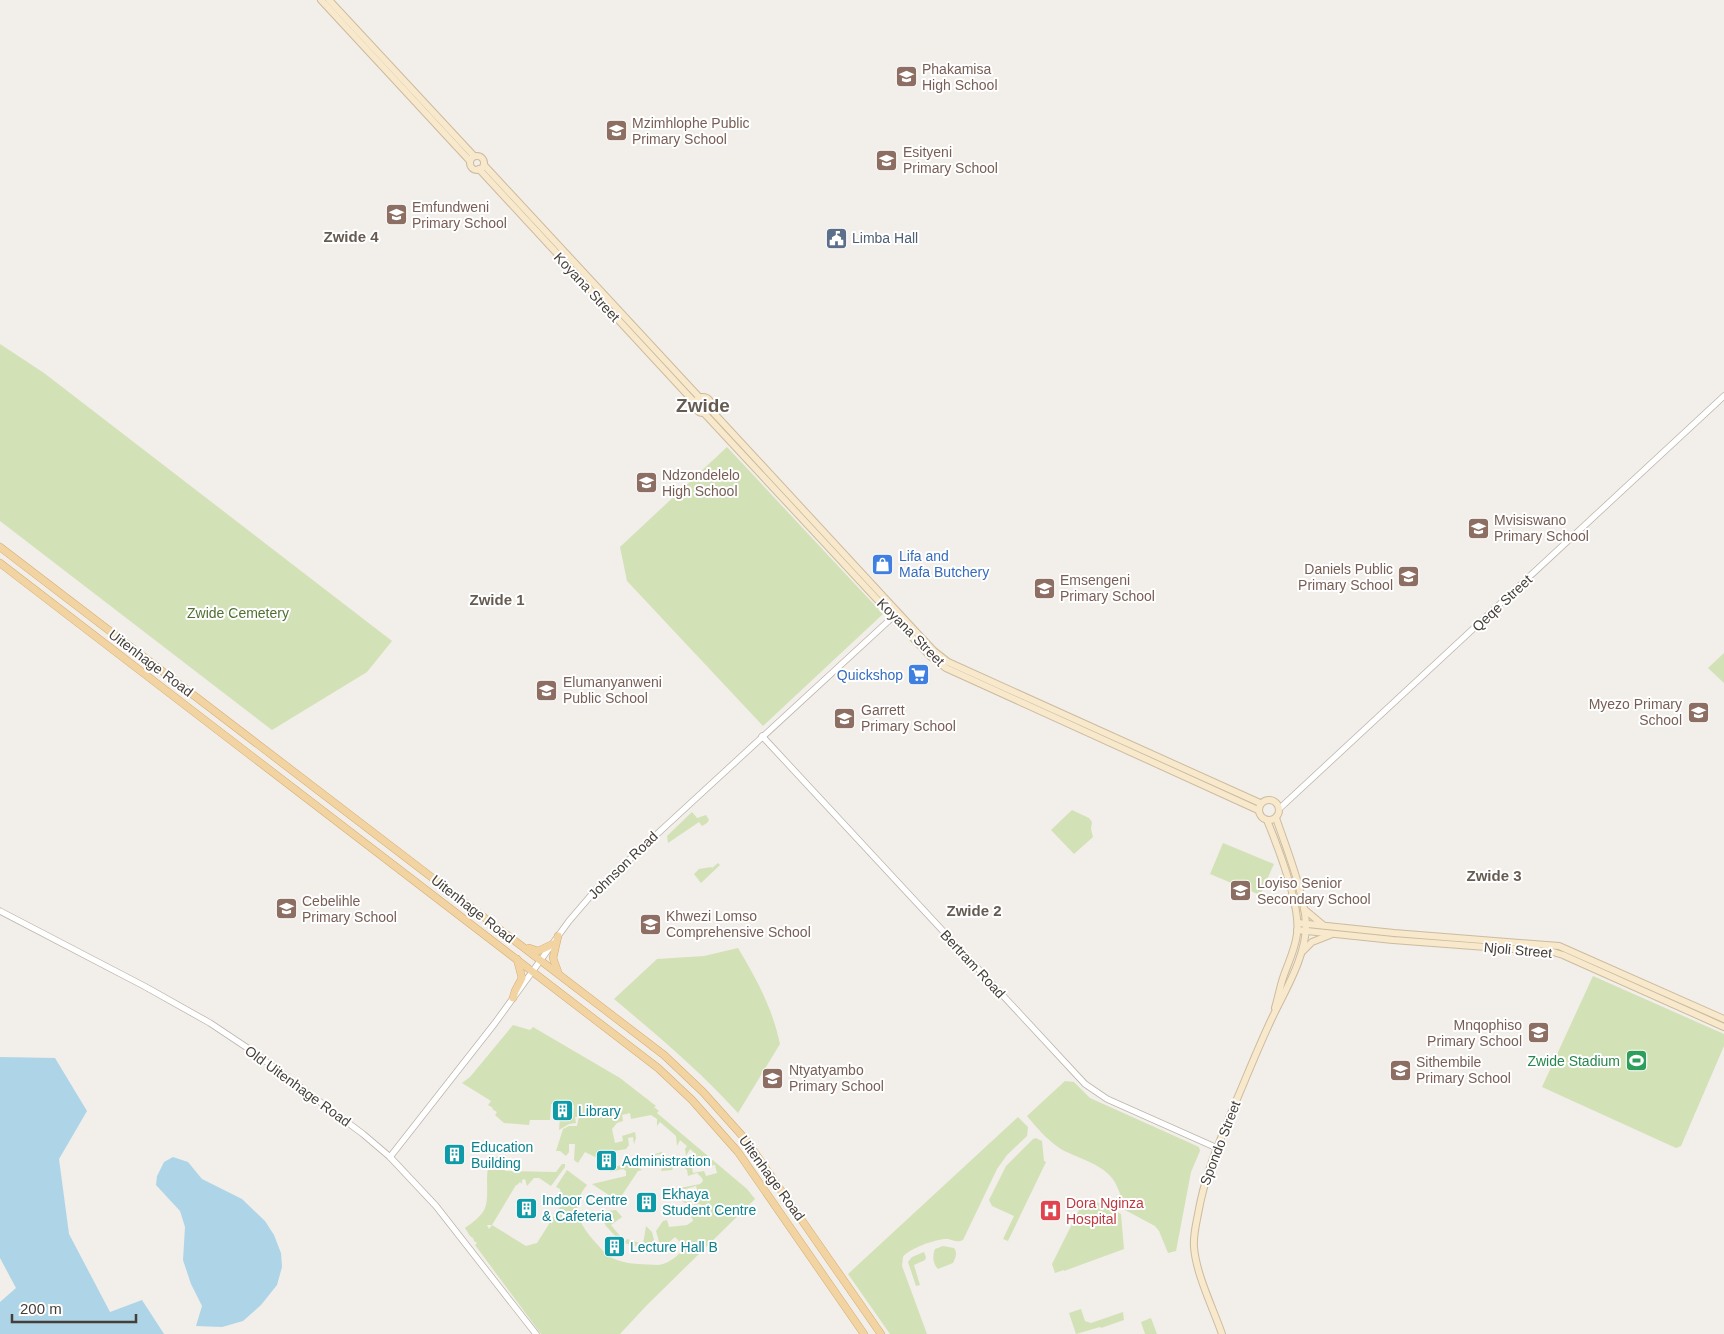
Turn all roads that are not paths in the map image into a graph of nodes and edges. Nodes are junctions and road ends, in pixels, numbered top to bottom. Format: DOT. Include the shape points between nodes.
graph roads {
  1 [pos="322,0"];
  2 [pos="329,0"];
  3 [pos="472,159"];
  4 [pos="482,167"];
  5 [pos="1724,396"];
  6 [pos="698,401"];
  7 [pos="710,409"];
  8 [pos="703,412"];
  9 [pos="0,547"];
  10 [pos="0,563"];
  11 [pos="895,614"];
  12 [pos="762,736"];
  13 [pos="1259,807"];
  14 [pos="1279,809"];
  15 [pos="1276,818"];
  16 [pos="1267,820"];
  17 [pos="1303,908"];
  18 [pos="0,911"];
  19 [pos="1298,926"];
  20 [pos="1324,926"];
  21 [pos="1306,927"];
  22 [pos="1333,934"];
  23 [pos="558,936"];
  24 [pos="553,944"];
  25 [pos="523,947"];
  26 [pos="1301,953"];
  27 [pos="517,959"];
  28 [pos="542,961"];
  29 [pos="534,972"];
  30 [pos="559,974"];
  31 [pos="513,998"];
  32 [pos="1274,1014"];
  33 [pos="1724,1019"];
  34 [pos="1724,1027"];
  35 [pos="1217,1148"];
  36 [pos="390,1157"];
  37 [pos="536,1334"];
  38 [pos="864,1334"];
  39 [pos="881,1334"];
  40 [pos="1222,1334"];
  1 -- 3 [label="main road, Koyana Street"];
  2 -- 3 [label="main road, Koyana Street"];
  3 -- 4 [label="main road, Koyana Street" via="472,168"];
  3 -- 4 [label="main road, Koyana Street" via="483,158"];
  4 -- 6 [label="main road, Koyana Street"];
  5 -- 14 [label="street, Qeqe Street"];
  6 -- 7 [label="main road, Koyana Street" via="704,397 708,399"];
  6 -- 8 [label="main road, Koyana Street" via="698,410"];
  7 -- 8 [label="main road"];
  7 -- 11 [label="main road, Koyana Street"];
  8 -- 11 [label="main road, Koyana Street"];
  9 -- 25 [label="main road, Uitenhage Road"];
  10 -- 27 [label="main road, Uitenhage Road"];
  11 -- 12 [label="street, Johnson Road"];
  11 -- 13 [label="main road, Koyana Street" via="934,651 958,667"];
  12 -- 23 [label="street, Johnson Road" via="600,885"];
  12 -- 35 [label="street, Bertram Road" via="1085,1084 1107,1099"];
  13 -- 14 [label="main road" via="1264,800 1272,800"];
  13 -- 16 [label="main road" via="1260,816"];
  14 -- 15 [label="main road"];
  15 -- 16 [label="main road"];
  15 -- 17 [label="main road, Spondo Street"];
  16 -- 19 [label="main road, Spondo Street" via="1295,904"];
  17 -- 20 [label="main road"];
  17 -- 21 [label="main road, Spondo Street"];
  18 -- 36 [label="street, Old Uitenhage Road" via="210,1023 332,1110"];
  19 -- 21 [label="main road, Njoli Street"];
  19 -- 32 [label="main road, Spondo Street"];
  20 -- 21 [label="main road, Njoli Street"];
  20 -- 33 [label="main road, Njoli Street" via="1559,946"];
  21 -- 22 [label="main road, Njoli Street"];
  21 -- 26 [label="main road, Spondo Street"];
  22 -- 26 [label="main road" via="1312,942"];
  22 -- 34 [label="main road, Njoli Street" via="1558,953"];
  23 -- 24 [label="street, Johnson Road"];
  23 -- 30 [label="main road" via="553,958"];
  24 -- 25 [label="main road" via="538,951"];
  24 -- 28 [label="street, Johnson Road"];
  25 -- 28 [label="main road, Uitenhage Road"];
  26 -- 32 [label="main road, Spondo Street"];
  27 -- 29 [label="main road, Uitenhage Road"];
  27 -- 31 [label="main road" via="522,978"];
  28 -- 29 [label="street, Johnson Road"];
  28 -- 30 [label="main road, Uitenhage Road"];
  29 -- 31 [label="street, Johnson Road"];
  29 -- 38 [label="main road, Uitenhage Road" via="658,1068 717,1127 749,1166"];
  30 -- 39 [label="main road, Uitenhage Road" via="664,1055 726,1117 762,1162"];
  31 -- 36 [label="street, Johnson Road"];
  32 -- 35 [label="main road, Spondo Street"];
  35 -- 40 [label="main road, Spondo Street" via="1203,1185 1194,1246 1195,1258"];
  36 -- 37 [label="street, Old Uitenhage Road" via="436,1206"];
}
